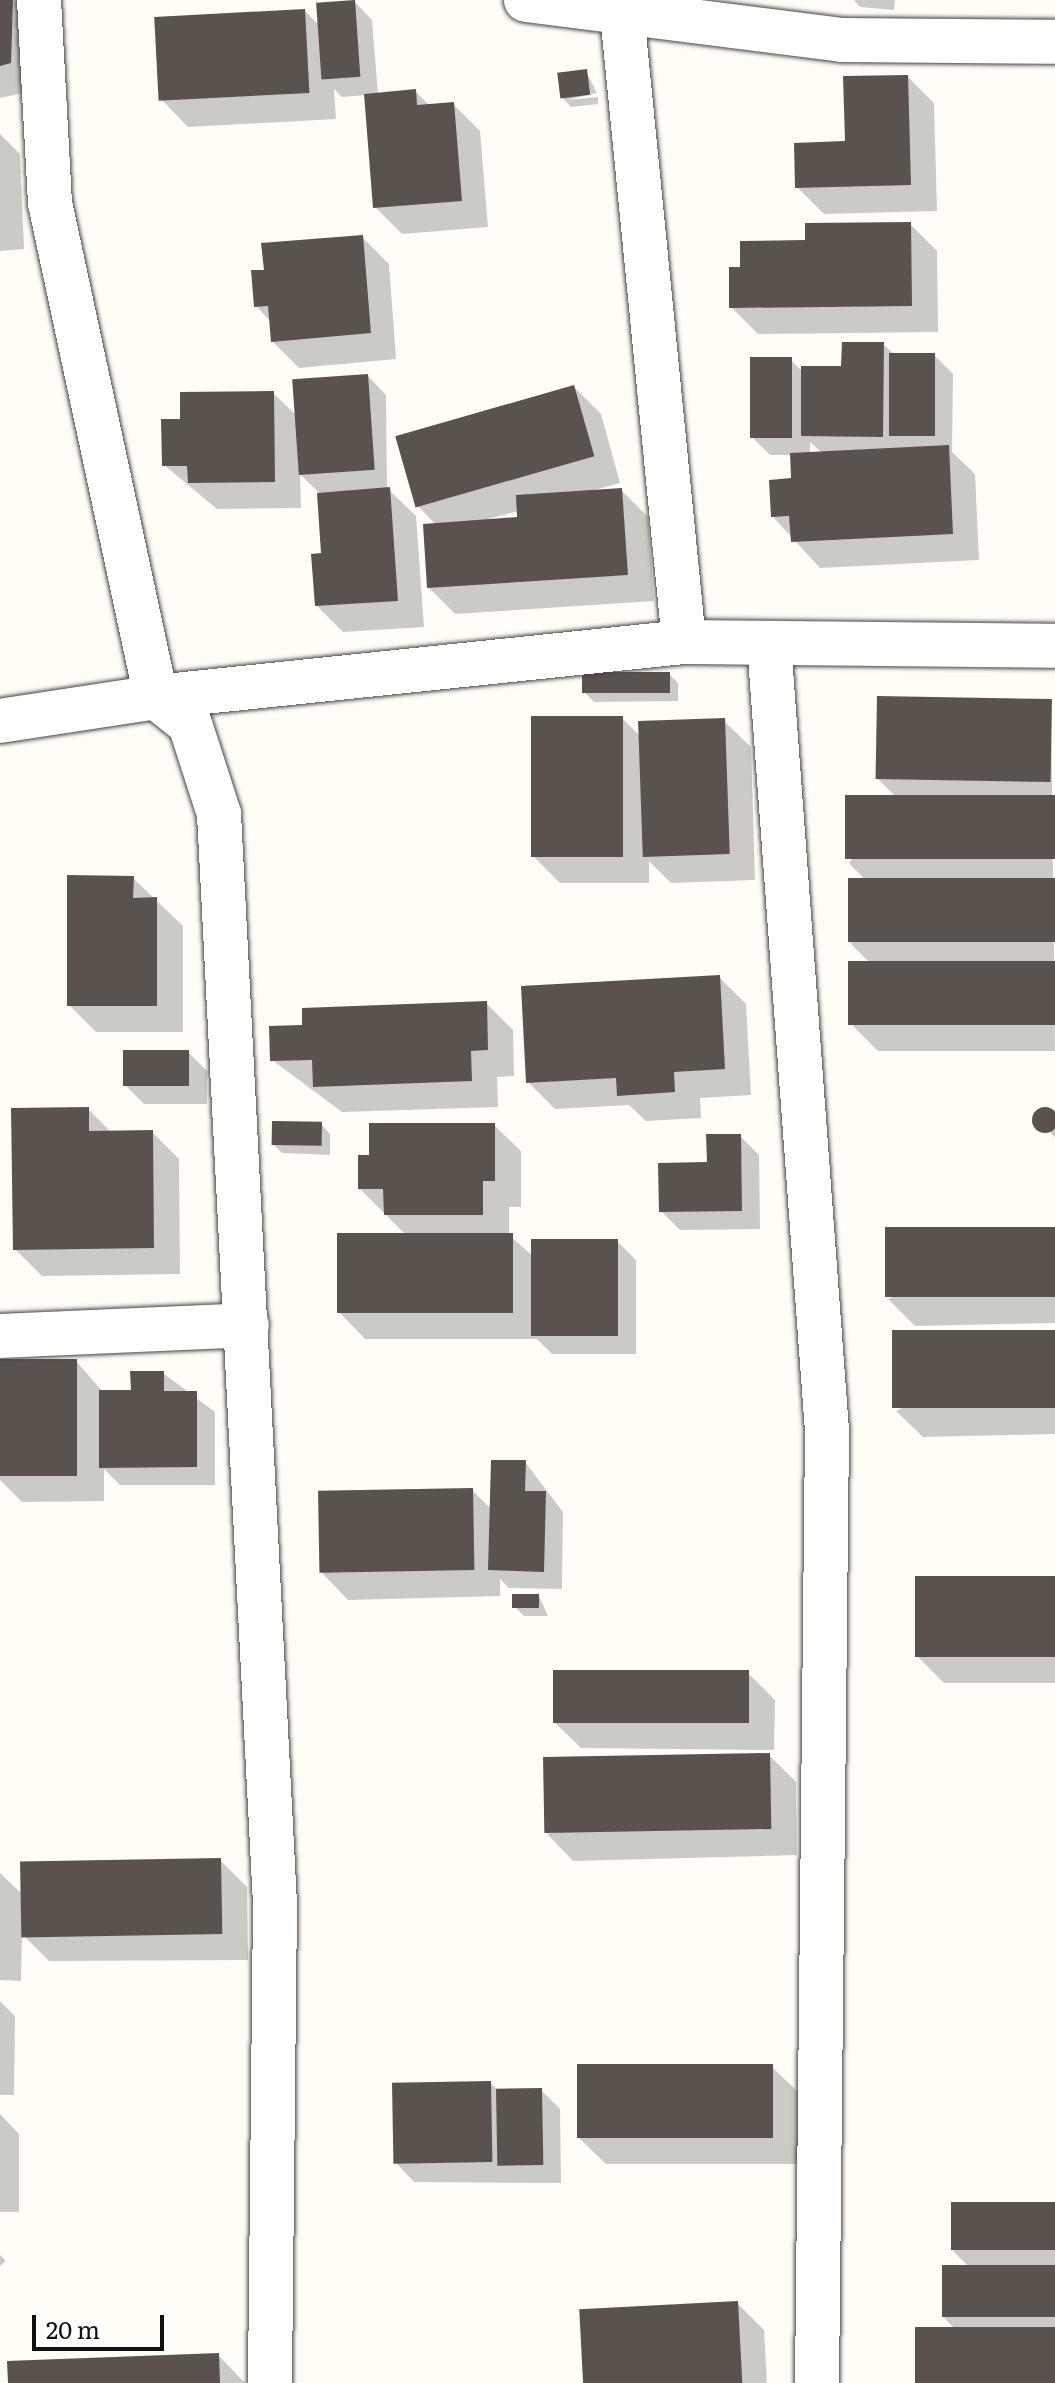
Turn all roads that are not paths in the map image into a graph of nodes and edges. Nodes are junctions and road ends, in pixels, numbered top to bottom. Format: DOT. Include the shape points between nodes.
graph roads {
  1 [pos="39,0"];
  2 [pos="526,0"];
  3 [pos="622,13"];
  4 [pos="1055,42"];
  5 [pos="684,642"];
  6 [pos="769,643"];
  7 [pos="1055,646"];
  8 [pos="156,697"];
  9 [pos="0,721"];
  10 [pos="247,1325"];
  11 [pos="0,1336"];
  12 [pos="270,2383"];
  13 [pos="817,2383"];
  1 -- 8 [label="street" via="50,203"];
  2 -- 3 [label="street"];
  3 -- 4 [label="street" via="842,40"];
  3 -- 5 [label="street"];
  5 -- 6 [label="street"];
  5 -- 8 [label="street"];
  6 -- 7 [label="street"];
  6 -- 13 [label="street" via="827,1431"];
  8 -- 9 [label="street"];
  8 -- 10 [label="street" via="190,724 219,814"];
  10 -- 11 [label="street"];
  10 -- 12 [label="street" via="275,1903"];
}
